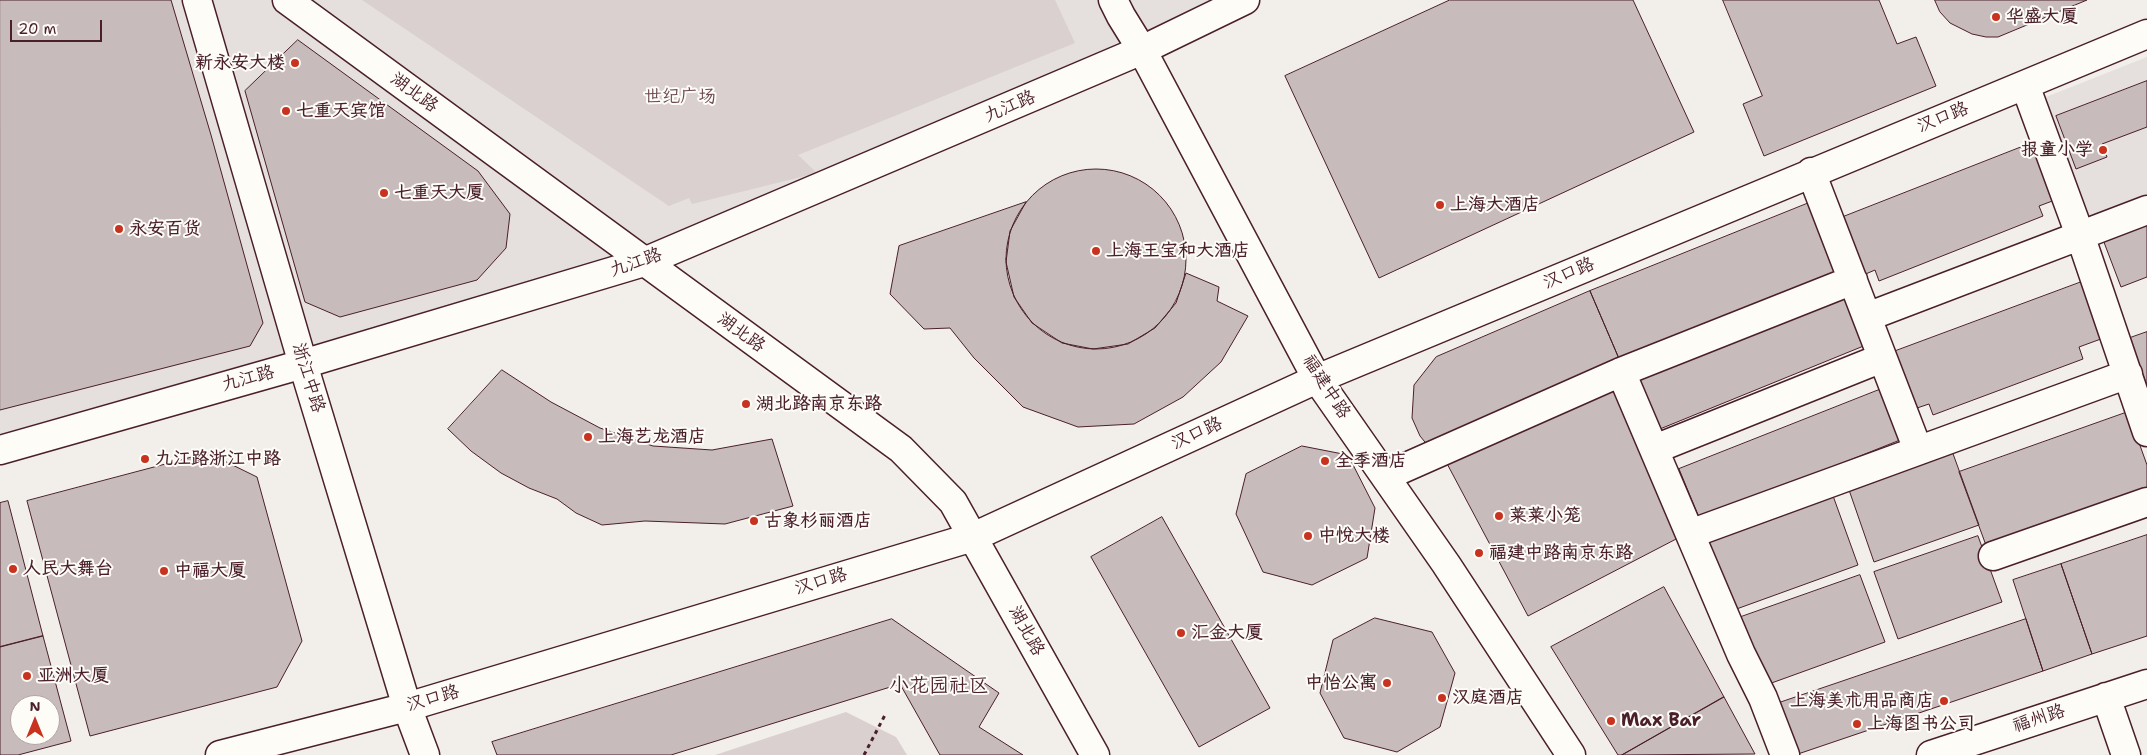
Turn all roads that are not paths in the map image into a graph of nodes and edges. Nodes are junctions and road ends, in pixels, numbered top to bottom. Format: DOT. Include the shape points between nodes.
graph roads {
  1 [pos="197,0"];
  2 [pos="287,0"];
  3 [pos="1113,0"];
  4 [pos="1245,0"];
  5 [pos="2147,34"];
  6 [pos="1142,50"];
  7 [pos="2026,85"];
  8 [pos="1811,172"];
  9 [pos="2147,210"];
  10 [pos="2080,234"];
  11 [pos="644,262"];
  12 [pos="1853,280"];
  13 [pos="1867,317"];
  14 [pos="1882,358"];
  15 [pos="303,364"];
  16 [pos="1622,372"];
  17 [pos="2128,374"];
  18 [pos="1318,379"];
  19 [pos="2147,432"];
  20 [pos="1655,449"];
  21 [pos="0,450"];
  22 [pos="1918,450"];
  23 [pos="1386,476"];
  24 [pos="2147,502"];
  25 [pos="1690,534"];
  26 [pos="973,537"];
  27 [pos="1993,556"];
  28 [pos="2147,684"];
  29 [pos="2106,698"];
  30 [pos="407,707"];
  31 [pos="220,755"];
  32 [pos="425,755"];
  33 [pos="1095,755"];
  34 [pos="1570,755"];
  35 [pos="1785,755"];
  36 [pos="1931,755"];
  37 [pos="2126,755"];
  1 -- 15 [label="street, 浙江中路"];
  2 -- 11 [label="street, 湖北路"];
  3 -- 6 [label="street, 福建中路"];
  4 -- 6 [label="street, 九江路"];
  5 -- 7 [label="street, 汉口路"];
  6 -- 11 [label="street, 九江路"];
  6 -- 18 [label="street, 福建中路"];
  7 -- 8 [label="street, 汉口路"];
  7 -- 10 [label="street"];
  8 -- 12 [label="street"];
  8 -- 18 [label="street, 汉口路"];
  9 -- 10 [label="street"];
  10 -- 13 [label="street"];
  10 -- 17 [label="street"];
  11 -- 15 [label="street, 九江路"];
  11 -- 26 [label="street, 湖北路" via="901,449 953,502"];
  12 -- 13 [label="street"];
  12 -- 16 [label="street"];
  13 -- 14 [label="street"];
  14 -- 20 [label="street"];
  14 -- 22 [label="street"];
  15 -- 21 [label="street, 九江路"];
  15 -- 30 [label="street, 浙江中路"];
  16 -- 20 [label="street"];
  16 -- 23 [label="street"];
  17 -- 19 [label="street"];
  17 -- 22 [label="street"];
  18 -- 23 [label="street, 福建中路"];
  18 -- 26 [label="street, 汉口路"];
  20 -- 25 [label="street"];
  22 -- 25 [label="street"];
  23 -- 34 [label="street, 福建中路"];
  24 -- 27 [label="street"];
  25 -- 35 [label="street"];
  26 -- 30 [label="street, 汉口路"];
  26 -- 33 [label="street, 湖北路"];
  28 -- 29 [label="street, 福州路"];
  29 -- 36 [label="street, 福州路"];
  29 -- 37 [label="street"];
  30 -- 31 [label="street, 汉口路"];
  30 -- 32 [label="street, 浙江中路"];
}
